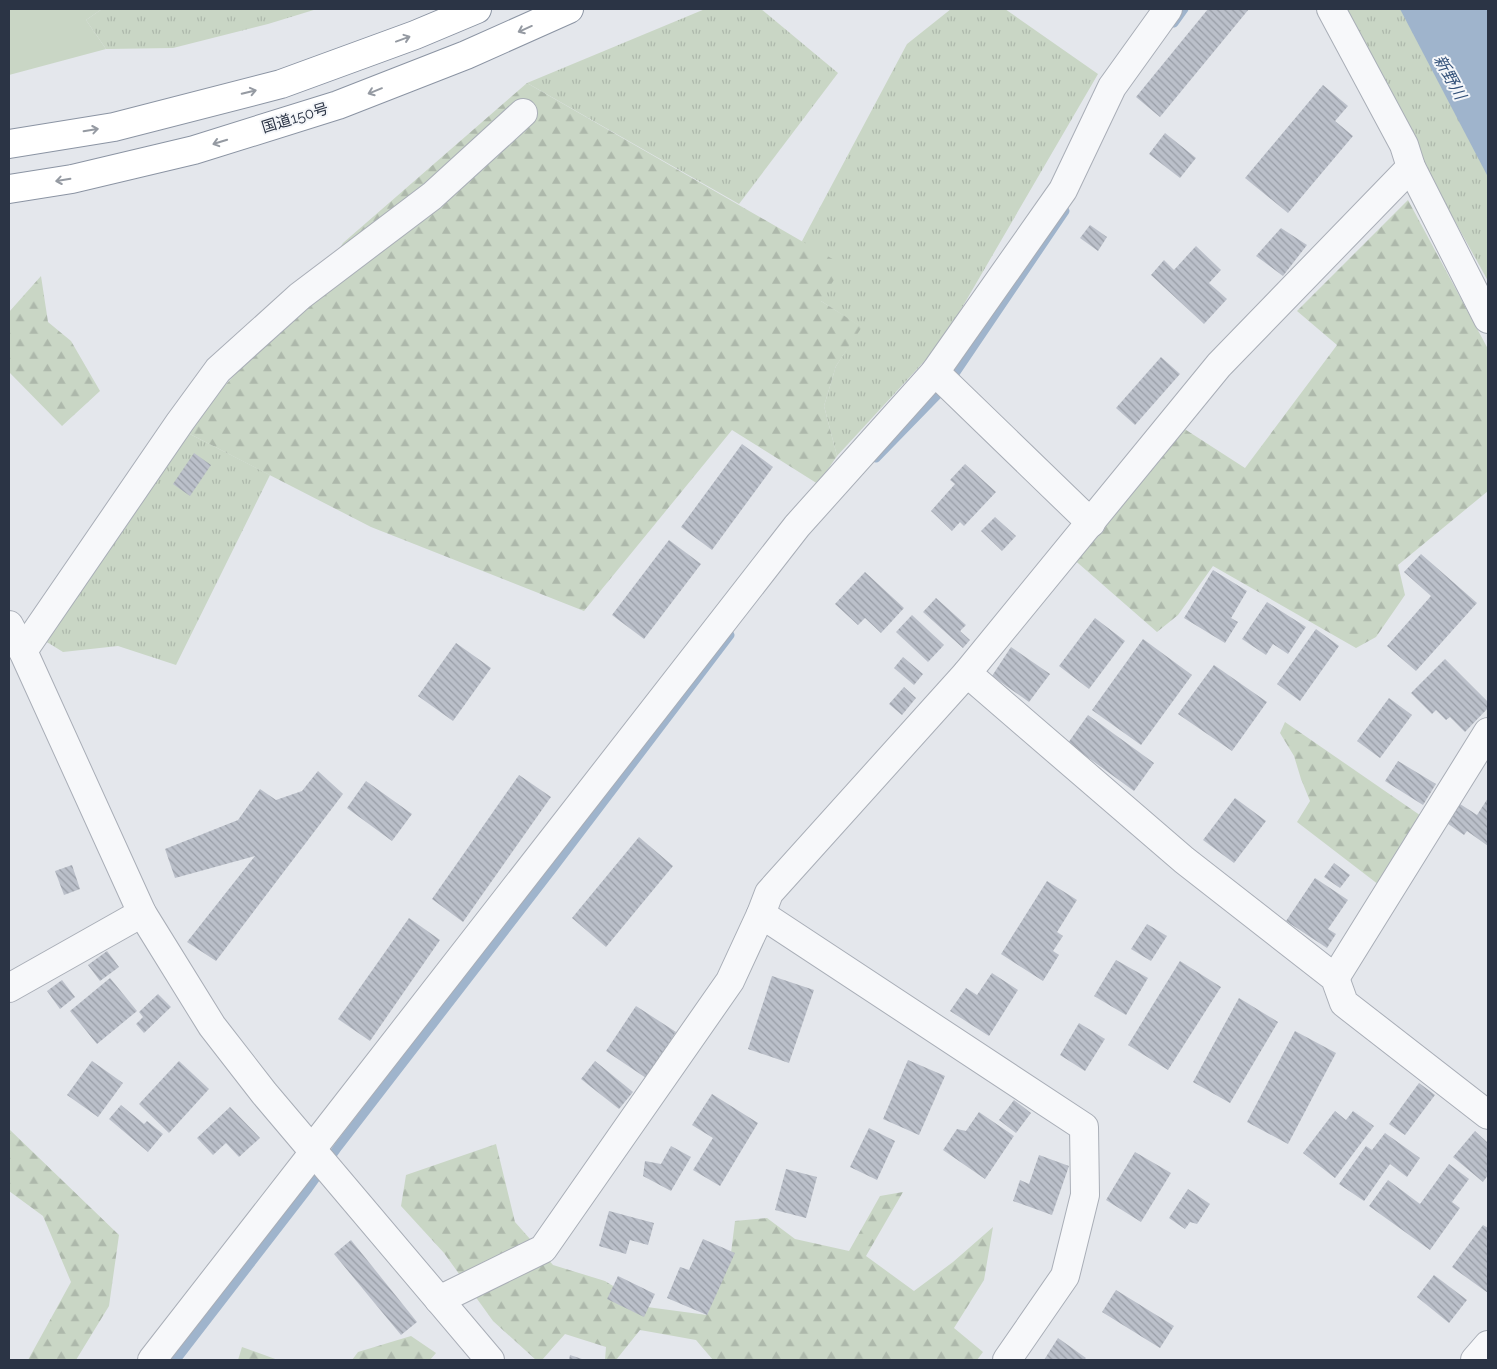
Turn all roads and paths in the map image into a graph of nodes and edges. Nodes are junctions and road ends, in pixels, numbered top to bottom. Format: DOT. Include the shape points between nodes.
graph roads {
  1 [pos="477,9"];
  2 [pos="569,9"];
  3 [pos="1168,9"];
  4 [pos="1331,9"];
  5 [pos="524,113"];
  6 [pos="9,144"];
  7 [pos="1411,167"];
  8 [pos="9,189"];
  9 [pos="1488,319"];
  10 [pos="935,372"];
  11 [pos="1091,522"];
  12 [pos="9,625"];
  13 [pos="24,651"];
  14 [pos="967,673"];
  15 [pos="1488,732"];
  16 [pos="142,913"];
  17 [pos="762,914"];
  18 [pos="1335,978"];
  19 [pos="9,988"];
  20 [pos="1488,1115"];
  21 [pos="313,1150"];
  22 [pos="439,1300"];
  23 [pos="1488,1345"];
  24 [pos="152,1360"];
  25 [pos="490,1360"];
  26 [pos="1007,1360"];
  27 [pos="1475,1360"];
  6 -- 1 [label="highway, one-way" via="114,127 281,84"];
  2 -- 8 [label="highway, 国道150号, one-way" via="466,55 338,105 194,150 72,179"];
  3 -- 10 [label="street" via="1112,87 1063,190"];
  4 -- 7 [label="street" via="1404,145"];
  5 -- 13 [label="street" via="432,196 300,296 218,370"];
  7 -- 9 [label="street"];
  7 -- 11 [label="street" via="1219,365"];
  10 -- 11 [label="street"];
  10 -- 21 [label="street" via="797,526"];
  11 -- 14 [label="street"];
  12 -- 13 [label="street"];
  13 -- 16 [label="street"];
  14 -- 17 [label="street" via="769,893"];
  14 -- 18 [label="street" via="1184,860"];
  15 -- 18 [label="street"];
  16 -- 19 [label="street"];
  16 -- 21 [label="street" via="212,1026"];
  17 -- 22 [label="street" via="730,981 543,1250"];
  17 -- 26 [label="street" via="1084,1127 1085,1195 1065,1276"];
  18 -- 20 [label="street" via="1344,1003"];
  21 -- 22 [label="street"];
  21 -- 24 [label="street"];
  22 -- 25 [label="street"];
  23 -- 27 [label="street"];
}
